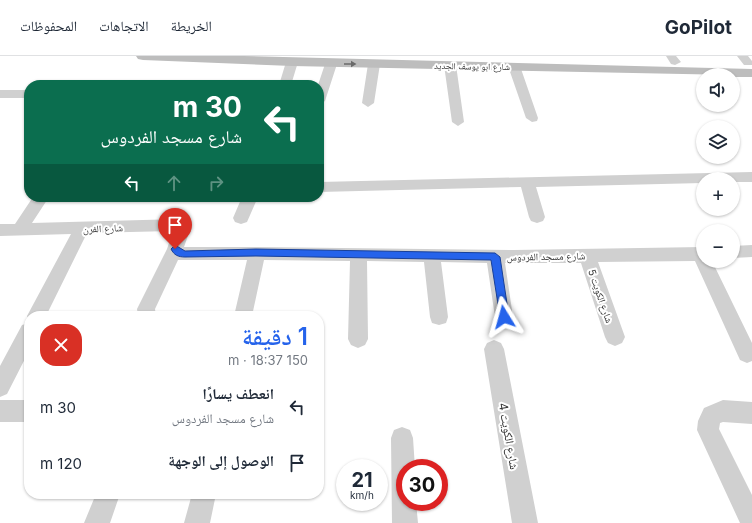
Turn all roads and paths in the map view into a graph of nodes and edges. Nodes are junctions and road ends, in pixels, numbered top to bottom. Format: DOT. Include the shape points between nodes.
graph roads {
  1 [pos="143,56"];
  2 [pos="411,56"];
  3 [pos="438,56"];
  4 [pos="673,59"];
  5 [pos="292,62"];
  6 [pos="331,64"];
  7 [pos="374,64"];
  8 [pos="583,64"];
  9 [pos="450,65"];
  10 [pos="514,66"];
  11 [pos="749,68"];
  12 [pos="287,80"];
  13 [pos="324,86"];
  14 [pos="0,94"];
  15 [pos="24,94"];
  16 [pos="368,103"];
  17 [pos="532,118"];
  18 [pos="458,122"];
  19 [pos="752,177"];
  20 [pos="527,183"];
  21 [pos="324,187"];
  22 [pos="38,202"];
  23 [pos="248,202"];
  24 [pos="537,217"];
  25 [pos="241,218"];
  26 [pos="82,228"];
  27 [pos="0,230"];
  28 [pos="19,230"];
  29 [pos="175,249"];
  30 [pos="752,251"];
  31 [pos="740,252"];
  32 [pos="256,253"];
  33 [pos="359,254"];
  34 [pos="432,255"];
  35 [pos="587,256"];
  36 [pos="495,257"];
  37 [pos="696,257"];
  38 [pos="707,268"];
  39 [pos="39,311"];
  40 [pos="146,311"];
  41 [pos="244,311"];
  42 [pos="440,317"];
  43 [pos="504,317"];
  44 [pos="615,337"];
  45 [pos="358,339"];
  46 [pos="24,341"];
  47 [pos="494,349"];
  48 [pos="747,354"];
  49 [pos="0,387"];
  50 [pos="0,411"];
  51 [pos="24,411"];
  52 [pos="752,413"];
  53 [pos="402,438"];
  54 [pos="106,499"];
  55 [pos="203,499"];
  56 [pos="752,522"];
  57 [pos="97,523"];
  58 [pos="197,523"];
  59 [pos="405,523"];
  60 [pos="525,523"];
  1 -- 5 [label="street, شارع ابو يوسف الجديد"];
  2 -- 3 [label="street, شارع ابو يوسف الجديد"];
  3 -- 8 [label="street, شارع ابو يوسف الجديد"];
  4 -- 8 [label="street, شارع ابو يوسف الجديد"];
  4 -- 11 [label="street, شارع ابو يوسف الجديد"];
  5 -- 6 [label="street, شارع ابو يوسف الجديد"];
  5 -- 12 [label="street"];
  6 -- 7 [label="street, شارع ابو يوسف الجديد, one-way"];
  6 -- 13 [label="street"];
  7 -- 9 [label="street, شارع ابو يوسف الجديد"];
  7 -- 16 [label="street"];
  8 -- 10 [label="street, شارع ابو يوسف الجديد"];
  8 -- 11 [label="street, شارع ابو يوسف الجديد"];
  9 -- 10 [label="street, شارع ابو يوسف الجديد"];
  9 -- 18 [label="street"];
  10 -- 17 [label="street"];
  14 -- 15 [label="street"];
  19 -- 20 [label="street"];
  20 -- 21 [label="street"];
  20 -- 24 [label="street"];
  22 -- 28 [label="street"];
  23 -- 25 [label="street"];
  26 -- 28 [label="street, شارع الفرن"];
  26 -- 29 [label="street, شارع الفرن" via="180,225 183,230"];
  26 -- 39 [label="street"];
  27 -- 28 [label="street, شارع الفرن"];
  29 -- 32 [label="street, شارع مسجد الفردوس" via="180,254"];
  29 -- 40 [label="street"];
  30 -- 31 [label="street"];
  32 -- 33 [label="street, شارع مسجد الفردوس"];
  32 -- 41 [label="street"];
  33 -- 34 [label="street, شارع مسجد الفردوس"];
  33 -- 45 [label="street"];
  34 -- 36 [label="street, شارع مسجد الفردوس"];
  34 -- 42 [label="street"];
  35 -- 36 [label="street, شارع مسجد الفردوس"];
  35 -- 37 [label="street, شارع مسجد الفردوس"];
  35 -- 44 [label="street, شارع الكويت 5"];
  36 -- 43 [label="street"];
  38 -- 48 [label="street"];
  46 -- 49 [label="street"];
  47 -- 60 [label="street, شارع الكويت 4"];
  50 -- 51 [label="street"];
  52 -- 56 [label="street" via="720,411 712,414 708,421 708,430"];
  53 -- 59 [label="street"];
  54 -- 57 [label="street"];
  55 -- 58 [label="street"];
}
